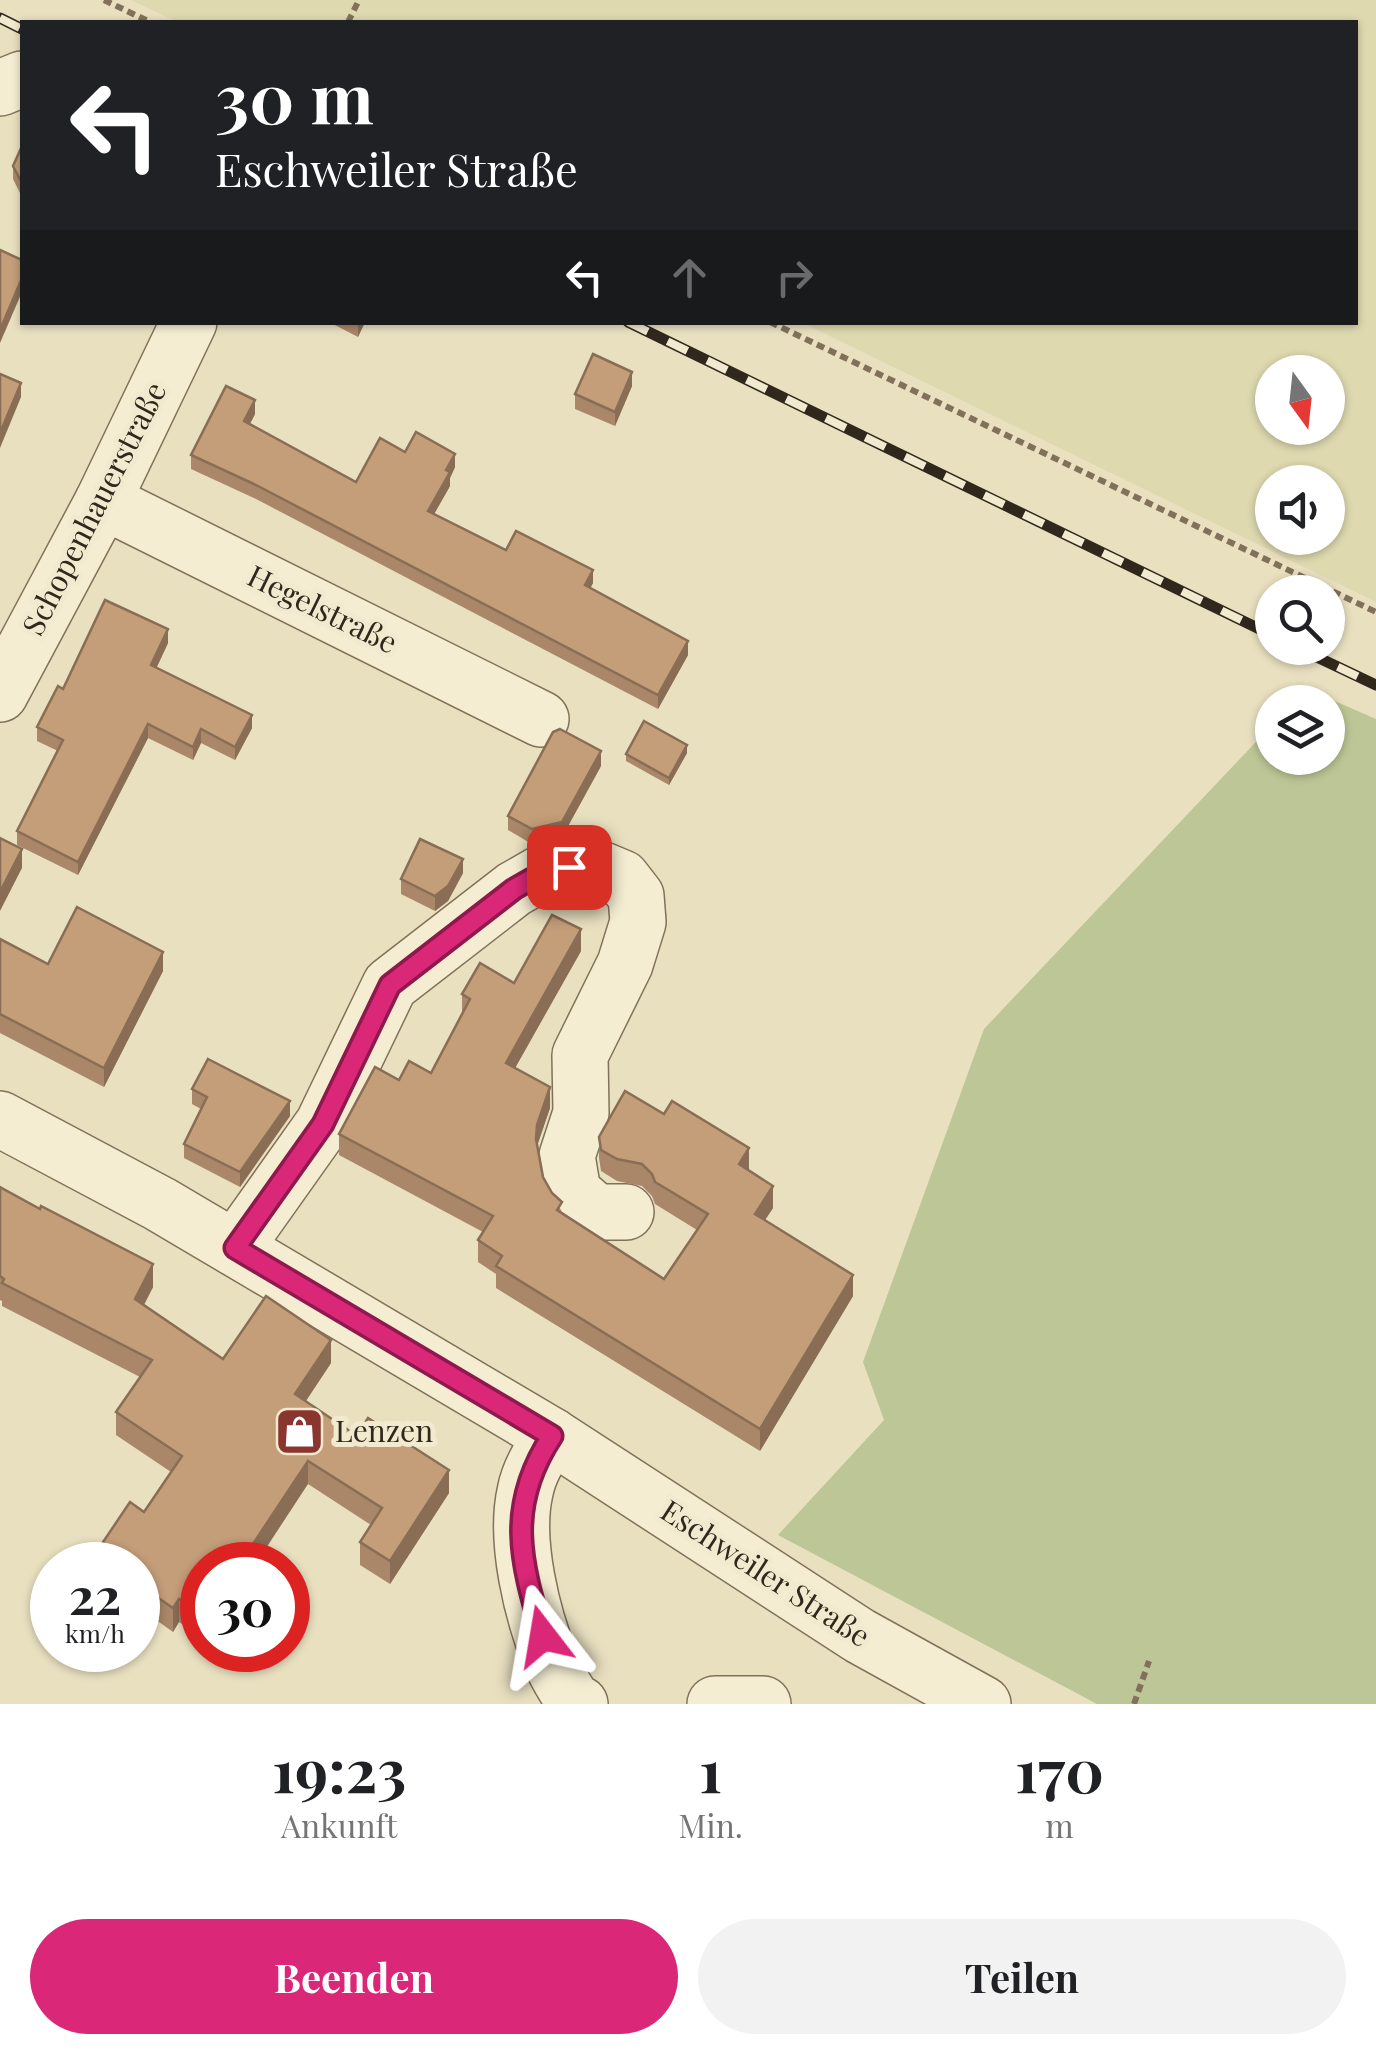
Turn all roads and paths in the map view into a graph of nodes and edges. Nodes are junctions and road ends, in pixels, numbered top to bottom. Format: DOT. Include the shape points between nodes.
graph roads {
  1 [pos="104,0"];
  2 [pos="146,20"];
  3 [pos="188,325"];
  4 [pos="776,325"];
  5 [pos="103,501"];
  6 [pos="1376,612"];
  7 [pos="0,694"];
  8 [pos="541,719"];
  9 [pos="0,1119"];
  10 [pos="626,1212"];
  11 [pos="235,1248"];
  12 [pos="552,1436"];
  13 [pos="1149,1661"];
  14 [pos="580,1704"];
  15 [pos="716,1704"];
  16 [pos="763,1704"];
  17 [pos="983,1704"];
  18 [pos="1134,1704"];
  1 -- 2 [label="path"];
  3 -- 5 [label="street, Schopenhauerstraße"];
  4 -- 6 [label="path"];
  5 -- 7 [label="street, Schopenhauerstraße"];
  5 -- 8 [label="street, Hegelstraße"];
  9 -- 11 [label="street, Eschweiler Straße"];
  10 -- 11 [label="street" via="596,1212 573,1192 567,1156 581,1113 580,1055 625,964 638,922 636,896 622,878 569,867 514,889 390,985 323,1124"];
  11 -- 12 [label="street, Eschweiler Straße"];
  12 -- 14 [label="street" via="532,1466 522,1542 551,1664"];
  12 -- 17 [label="street, Eschweiler Straße" via="860,1636"];
  13 -- 18 [label="path"];
  15 -- 16 [label="street"];
}
